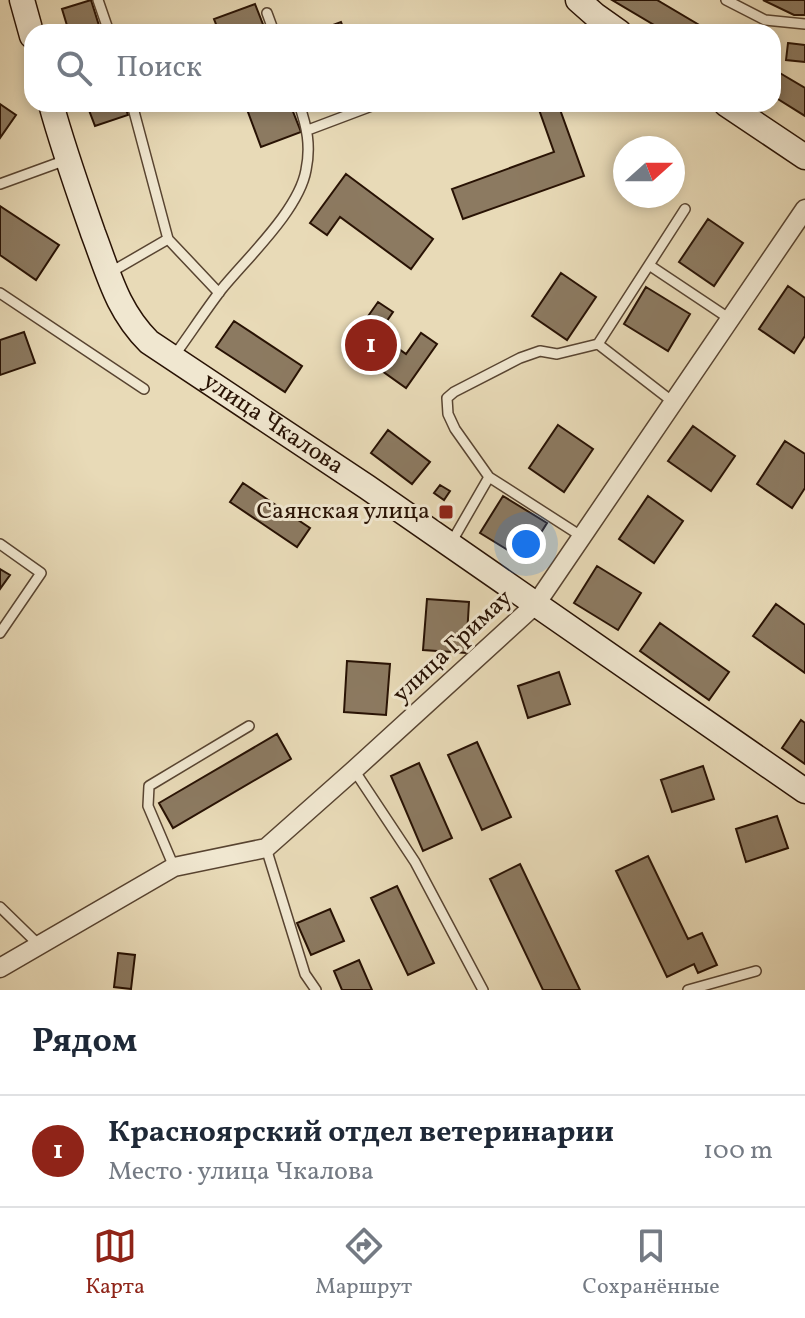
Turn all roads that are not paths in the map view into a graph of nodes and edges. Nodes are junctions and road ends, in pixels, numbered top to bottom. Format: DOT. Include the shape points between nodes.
graph roads {
  1 [pos="98,0"];
  2 [pos="578,0"];
  3 [pos="726,0"];
  4 [pos="28,1"];
  5 [pos="267,13"];
  6 [pos="31,24"];
  7 [pos="106,24"];
  8 [pos="271,24"];
  9 [pos="608,24"];
  10 [pos="805,24"];
  11 [pos="53,112"];
  12 [pos="134,112"];
  13 [pos="302,112"];
  14 [pos="356,112"];
  15 [pos="738,112"];
  16 [pos="308,130"];
  17 [pos="805,157"];
  18 [pos="66,160"];
  19 [pos="0,184"];
  20 [pos="685,209"];
  21 [pos="805,209"];
  22 [pos="168,239"];
  23 [pos="649,265"];
  24 [pos="108,273"];
  25 [pos="0,293"];
  26 [pos="219,293"];
  27 [pos="730,319"];
  28 [pos="598,344"];
  29 [pos="172,358"];
  30 [pos="144,389"];
  31 [pos="673,402"];
  32 [pos="489,477"];
  33 [pos="581,536"];
  34 [pos="0,544"];
  35 [pos="450,544"];
  36 [pos="536,604"];
  37 [pos="0,633"];
  38 [pos="249,726"];
  39 [pos="354,770"];
  40 [pos="805,791"];
  41 [pos="266,848"];
  42 [pos="174,867"];
  43 [pos="0,907"];
  44 [pos="39,945"];
  45 [pos="0,968"];
  46 [pos="756,971"];
  47 [pos="316,990"];
  48 [pos="483,990"];
  49 [pos="688,990"];
  1 -- 7 [label="lane"];
  2 -- 9 [label="main road"];
  3 -- 10 [label="lane" via="765,20"];
  4 -- 6 [label="main road"];
  5 -- 8 [label="lane"];
  11 -- 18 [label="main road, улица Чкалова"];
  12 -- 22 [label="lane"];
  13 -- 16 [label="lane"];
  14 -- 16 [label="lane"];
  15 -- 17 [label="main road"];
  16 -- 26 [label="lane" via="306,172 291,206"];
  18 -- 19 [label="lane"];
  18 -- 24 [label="main road, улица Чкалова"];
  20 -- 23 [label="lane"];
  21 -- 27 [label="street, улица Гримау"];
  22 -- 24 [label="lane"];
  22 -- 26 [label="lane"];
  23 -- 27 [label="lane"];
  23 -- 28 [label="lane"];
  24 -- 29 [label="main road, улица Чкалова" via="135,328"];
  25 -- 30 [label="lane"];
  26 -- 29 [label="lane"];
  27 -- 31 [label="street, улица Гримау"];
  28 -- 31 [label="lane"];
  28 -- 32 [label="lane" via="520,358 447,398 455,429"];
  29 -- 35 [label="main road, улица Чкалова"];
  31 -- 33 [label="street, улица Гримау"];
  32 -- 33 [label="lane"];
  32 -- 35 [label="lane"];
  33 -- 36 [label="street, улица Гримау"];
  34 -- 37 [label="lane" via="41,573"];
  35 -- 36 [label="main road, улица Чкалова"];
  36 -- 39 [label="street, улица Гримау"];
  36 -- 40 [label="main road, улица Чкалова"];
  38 -- 42 [label="lane" via="149,786 148,806"];
  39 -- 41 [label="street, улица Гримау"];
  39 -- 48 [label="lane" via="415,862"];
  41 -- 42 [label="street, улица Гримау"];
  41 -- 47 [label="lane" via="305,974"];
  42 -- 44 [label="street, улица Гримау"];
  43 -- 44 [label="lane"];
  44 -- 45 [label="street, улица Гримау"];
  46 -- 49 [label="lane"];
}
